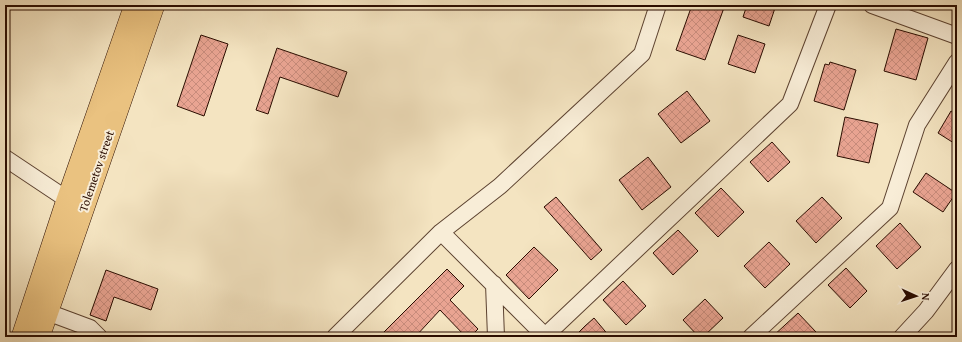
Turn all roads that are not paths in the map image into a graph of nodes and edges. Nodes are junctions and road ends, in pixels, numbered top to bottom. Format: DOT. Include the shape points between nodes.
graph roads {
  1 [pos="136,5"];
  2 [pos="154,5"];
  3 [pos="658,5"];
  4 [pos="828,5"];
  5 [pos="872,5"];
  6 [pos="957,36"];
  7 [pos="957,62"];
  8 [pos="5,158"];
  9 [pos="66,203"];
  10 [pos="441,232"];
  11 [pos="957,269"];
  12 [pos="494,284"];
  13 [pos="47,312"];
  14 [pos="544,336"];
  15 [pos="22,337"];
  16 [pos="38,337"];
  17 [pos="99,337"];
  18 [pos="335,337"];
  19 [pos="496,337"];
  20 [pos="751,337"];
  21 [pos="902,337"];
  1 -- 9 [label="main road, Tolemetov street"];
  2 -- 13 [label="main road, Tolemetov street"];
  3 -- 10 [label="street" via="642,54 500,186"];
  4 -- 14 [label="street" via="790,104"];
  5 -- 6 [label="street"];
  7 -- 20 [label="street" via="917,125 890,208"];
  8 -- 9 [label="street" via="62,196"];
  9 -- 15 [label="main road, Tolemetov street"];
  10 -- 12 [label="street"];
  10 -- 18 [label="street"];
  11 -- 21 [label="street"];
  12 -- 14 [label="street"];
  12 -- 19 [label="street"];
  13 -- 16 [label="main road, Tolemetov street"];
  13 -- 17 [label="street" via="90,328"];
}
